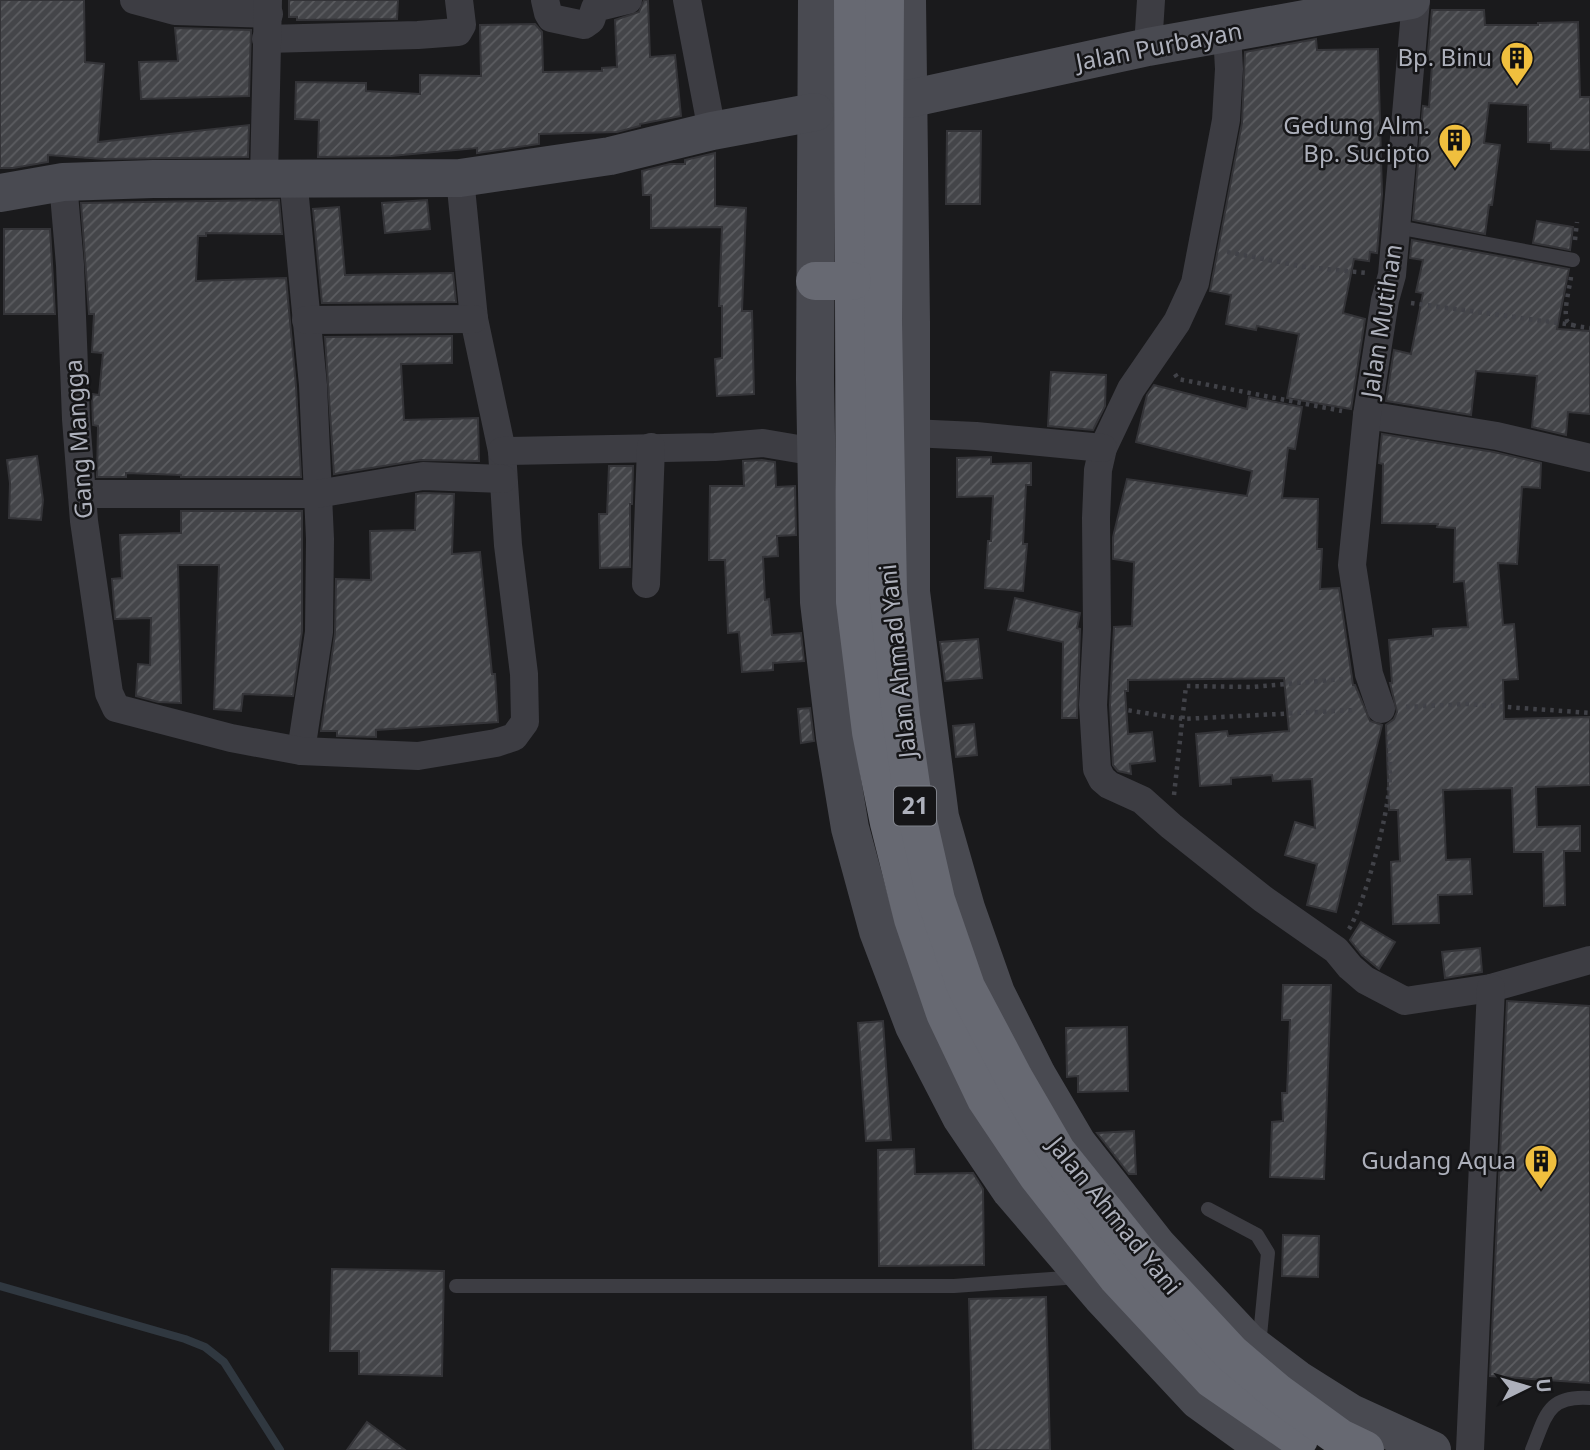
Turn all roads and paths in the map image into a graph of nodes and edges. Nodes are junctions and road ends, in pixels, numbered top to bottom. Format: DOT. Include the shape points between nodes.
graph roads {
  1 [pos="134,0"];
  2 [pos="459,0"];
  3 [pos="545,0"];
  4 [pos="628,0"];
  5 [pos="687,0"];
  6 [pos="817,0"];
  7 [pos="853,0"];
  8 [pos="885,0"];
  9 [pos="907,0"];
  10 [pos="1151,0"];
  11 [pos="1411,0"];
  12 [pos="1416,0"];
  13 [pos="268,18"];
  14 [pos="1227,33"];
  15 [pos="1148,47"];
  16 [pos="908,99"];
  17 [pos="816,112"];
  18 [pos="712,131"];
  19 [pos="279,177"];
  20 [pos="460,178"];
  21 [pos="63,182"];
  22 [pos="0,193"];
  23 [pos="1397,227"];
  24 [pos="1202,247"];
  25 [pos="1573,260"];
  26 [pos="815,281"];
  27 [pos="852,281"];
  28 [pos="1389,288"];
  29 [pos="474,318"];
  30 [pos="306,320"];
  31 [pos="897,322"];
  32 [pos="1573,325"];
  33 [pos="1174,369"];
  34 [pos="1367,415"];
  35 [pos="911,433"];
  36 [pos="650,447"];
  37 [pos="1103,448"];
  38 [pos="816,452"];
  39 [pos="1590,458"];
  40 [pos="503,465"];
  41 [pos="82,494"];
  42 [pos="317,494"];
  43 [pos="646,584"];
  44 [pos="1369,674"];
  45 [pos="1093,705"];
  46 [pos="1381,709"];
  47 [pos="1183,719"];
  48 [pos="301,751"];
  49 [pos="1171,826"];
  50 [pos="1336,950"];
  51 [pos="1590,960"];
  52 [pos="1491,988"];
  53 [pos="1208,1209"];
  54 [pos="1084,1276"];
  55 [pos="456,1286"];
  56 [pos="1259,1350"];
  57 [pos="1590,1398"];
  58 [pos="1267,1450"];
  59 [pos="1315,1450"];
  60 [pos="1365,1450"];
  61 [pos="1432,1450"];
  62 [pos="1470,1450"];
  63 [pos="1531,1450"];
  1 -- 13 [label="street" via="175,11"];
  2 -- 13 [label="street" via="462,25 458,32 418,35"];
  3 -- 4 [label="street" via="551,18 583,24 591,20 595,8"];
  5 -- 18 [label="street"];
  6 -- 17 [label="street"];
  7 -- 27 [label="highway, Jalan Ahmad Yani / 21"];
  8 -- 31 [label="highway, Jalan Ahmad Yani / 21"];
  9 -- 16 [label="street"];
  10 -- 15 [label="street"];
  11 -- 14 [label="street, Jalan Purbayan"];
  12 -- 23 [label="street, Jalan Mutihan"];
  13 -- 19 [label="street"];
  14 -- 15 [label="street, Jalan Purbayan"];
  14 -- 24 [label="street" via="1226,120"];
  15 -- 16 [label="street, Jalan Purbayan"];
  16 -- 31 [label="street"];
  17 -- 18 [label="street"];
  17 -- 26 [label="street"];
  18 -- 20 [label="street" via="610,156"];
  19 -- 20 [label="street"];
  19 -- 21 [label="street"];
  19 -- 30 [label="street"];
  20 -- 29 [label="street"];
  21 -- 22 [label="street"];
  21 -- 41 [label="street, Gang Mangga"];
  23 -- 25 [label="lane"];
  23 -- 28 [label="street, Jalan Mutihan"];
  24 -- 28 [label="path"];
  24 -- 37 [label="street" via="1182,315 1130,388"];
  26 -- 27 [label="highway"];
  26 -- 38 [label="street"];
  27 -- 59 [label="highway, Jalan Ahmad Yani / 21" via="855,602 868,706 889,823 913,919 945,1013 986,1099 1037,1175 1116,1277 1212,1379"];
  28 -- 32 [label="path"];
  28 -- 34 [label="street, Jalan Mutihan"];
  29 -- 30 [label="street"];
  29 -- 40 [label="street"];
  30 -- 42 [label="street"];
  31 -- 35 [label="street"];
  31 -- 60 [label="highway, Jalan Ahmad Yani / 21" via="888,593 914,799 936,900 966,987 1057,1152 1139,1254 1231,1353 1340,1438"];
  33 -- 34 [label="path" via="1178,379"];
  34 -- 39 [label="street, Jalan Mutihan" via="1497,436"];
  34 -- 44 [label="street" via="1352,565"];
  35 -- 37 [label="street"];
  35 -- 56 [label="street" via="911,592 940,817 996,993 1077,1143 1157,1245"];
  36 -- 38 [label="street" via="763,443"];
  36 -- 40 [label="street"];
  36 -- 43 [label="street"];
  37 -- 45 [label="street" via="1096,518"];
  38 -- 54 [label="street" via="819,602 835,737 850,828 878,931 914,1026 961,1116 1011,1191"];
  40 -- 42 [label="street"];
  40 -- 48 [label="street" via="525,722 514,737 496,743 418,756"];
  41 -- 42 [label="street"];
  41 -- 48 [label="street, Gang Mangga" via="110,693 116,708"];
  42 -- 48 [label="street" via="319,632"];
  44 -- 46 [label="street"];
  44 -- 47 [label="path" via="1252,687 1186,686"];
  45 -- 47 [label="path"];
  45 -- 49 [label="street" via="1097,769 1102,779 1142,800"];
  46 -- 50 [label="path" via="1388,727 1390,789 1356,918"];
  47 -- 49 [label="path"];
  49 -- 50 [label="street"];
  50 -- 52 [label="street" via="1365,980 1405,1000"];
  51 -- 52 [label="street"];
  52 -- 62 [label="street"];
  53 -- 56 [label="lane" via="1257,1235 1268,1253"];
  54 -- 55 [label="lane" via="954,1286"];
  54 -- 58 [label="street" via="1198,1400"];
  56 -- 61 [label="street" via="1352,1413"];
  57 -- 63 [label="lane" via="1557,1402"];
}
